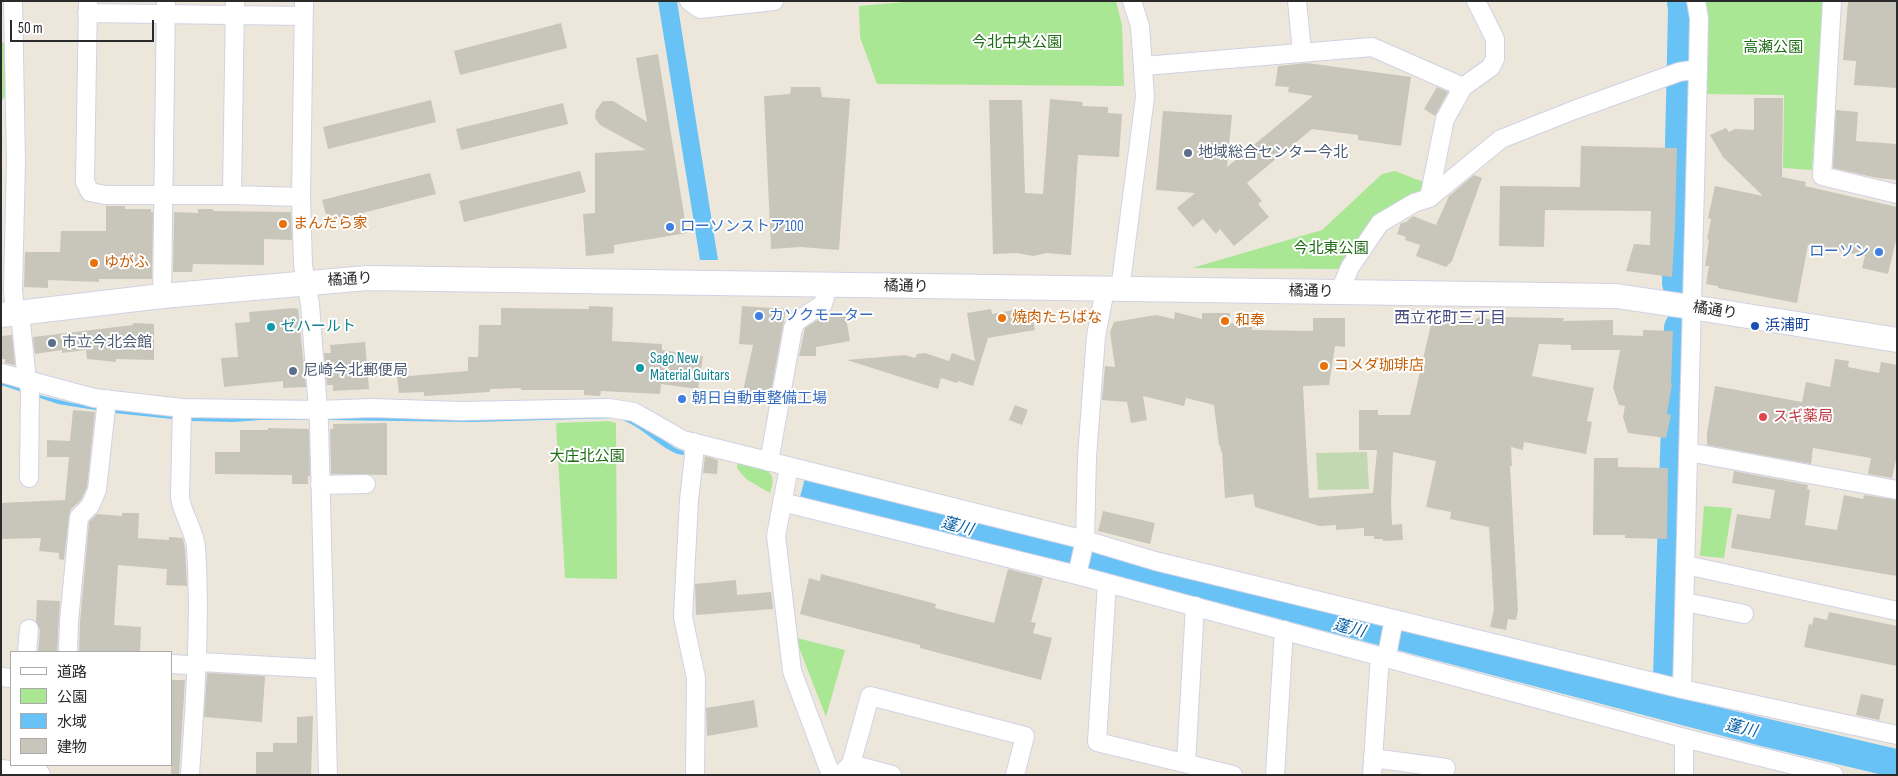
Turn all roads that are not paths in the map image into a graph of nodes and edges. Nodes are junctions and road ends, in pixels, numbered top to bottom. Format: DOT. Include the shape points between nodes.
graph roads {
  1 [pos="13,1"];
  2 [pos="689,1"];
  3 [pos="774,1"];
  4 [pos="1132,1"];
  5 [pos="1297,1"];
  6 [pos="1476,1"];
  7 [pos="1696,1"];
  8 [pos="1832,1"];
  9 [pos="88,7"];
  10 [pos="166,8"];
  11 [pos="235,8"];
  12 [pos="303,9"];
  13 [pos="7,31"];
  14 [pos="1302,52"];
  15 [pos="1144,66"];
  16 [pos="1689,70"];
  17 [pos="1463,87"];
  18 [pos="8,108"];
  19 [pos="8,188"];
  20 [pos="1897,194"];
  21 [pos="232,195"];
  22 [pos="163,196"];
  23 [pos="301,197"];
  24 [pos="1429,198"];
  25 [pos="306,284"];
  26 [pos="828,286"];
  27 [pos="1112,290"];
  28 [pos="1338,293"];
  29 [pos="162,296"];
  30 [pos="1691,307"];
  31 [pos="12,314"];
  32 [pos="1897,340"];
  33 [pos="1,373"];
  34 [pos="29,389"];
  35 [pos="107,406"];
  36 [pos="318,410"];
  37 [pos="181,414"];
  38 [pos="694,448"];
  39 [pos="1688,452"];
  40 [pos="769,462"];
  41 [pos="789,467"];
  42 [pos="29,478"];
  43 [pos="366,484"];
  44 [pos="320,485"];
  45 [pos="1897,490"];
  46 [pos="782,502"];
  47 [pos="1084,543"];
  48 [pos="1686,565"];
  49 [pos="1078,571"];
  50 [pos="1107,583"];
  51 [pos="1685,602"];
  52 [pos="1194,606"];
  53 [pos="1897,612"];
  54 [pos="1744,614"];
  55 [pos="1394,621"];
  56 [pos="29,629"];
  57 [pos="1284,630"];
  58 [pos="27,651"];
  59 [pos="68,651"];
  60 [pos="1384,654"];
  61 [pos="196,663"];
  62 [pos="172,664"];
  63 [pos="325,670"];
  64 [pos="1682,689"];
  65 [pos="1897,735"];
  66 [pos="1684,738"];
  67 [pos="1186,763"];
  68 [pos="1373,767"];
  69 [pos="1446,768"];
  70 [pos="846,769"];
  71 [pos="1,770"];
  72 [pos="42,772"];
  73 [pos="190,775"];
  74 [pos="328,775"];
  75 [pos="695,775"];
  76 [pos="831,775"];
  77 [pos="892,775"];
  78 [pos="1015,775"];
  79 [pos="1233,775"];
  80 [pos="1275,775"];
  81 [pos="1684,775"];
  82 [pos="1834,775"];
  1 -- 13 [label="street"];
  2 -- 3 [label="street" via="700,9"];
  4 -- 15 [label="street" via="1140,26"];
  5 -- 14 [label="street"];
  6 -- 17 [label="street" via="1495,38 1495,60 1491,67"];
  7 -- 16 [label="street" via="1699,18"];
  8 -- 20 [label="street" via="1822,176"];
  9 -- 10 [label="street"];
  9 -- 22 [label="street" via="85,182 90,192 105,195"];
  10 -- 11 [label="street"];
  10 -- 22 [label="street"];
  11 -- 12 [label="street"];
  11 -- 21 [label="street"];
  12 -- 23 [label="street"];
  13 -- 18 [label="street"];
  14 -- 15 [label="street"];
  14 -- 17 [label="street" via="1372,47"];
  15 -- 27 [label="street" via="1146,97"];
  16 -- 24 [label="street" via="1501,139"];
  16 -- 30 [label="street"];
  17 -- 24 [label="street" via="1445,119"];
  18 -- 19 [label="street"];
  19 -- 31 [label="street"];
  21 -- 22 [label="street"];
  21 -- 23 [label="street"];
  22 -- 29 [label="street"];
  23 -- 25 [label="street"];
  24 -- 28 [label="street" via="1380,223 1350,267"];
  25 -- 26 [label="street, 橘通り" via="366,278"];
  25 -- 29 [label="street, 橘通り"];
  25 -- 36 [label="street"];
  26 -- 27 [label="street, 橘通り"];
  26 -- 40 [label="street" via="823,304 797,321 793,328"];
  27 -- 28 [label="street, 橘通り"];
  27 -- 47 [label="street" via="1096,336"];
  28 -- 30 [label="street, 橘通り" via="1616,296"];
  29 -- 31 [label="street, 橘通り"];
  30 -- 32 [label="street, 橘通り"];
  30 -- 39 [label="street"];
  31 -- 34 [label="street"];
  33 -- 34 [label="street"];
  34 -- 35 [label="street"];
  34 -- 42 [label="street"];
  35 -- 37 [label="street"];
  35 -- 59 [label="street" via="98,490 90,506 79,517"];
  36 -- 37 [label="street"];
  36 -- 38 [label="street" via="609,408 634,412"];
  36 -- 44 [label="street"];
  37 -- 61 [label="street" via="181,508 196,545"];
  38 -- 40 [label="street"];
  38 -- 75 [label="street" via="683,617 696,678"];
  39 -- 45 [label="street"];
  39 -- 48 [label="street"];
  40 -- 41 [label="street"];
  41 -- 46 [label="street"];
  41 -- 47 [label="street"];
  43 -- 44 [label="street"];
  44 -- 63 [label="street"];
  46 -- 49 [label="street"];
  46 -- 76 [label="street" via="776,536 792,671"];
  47 -- 49 [label="street"];
  47 -- 55 [label="street"];
  48 -- 51 [label="street"];
  48 -- 53 [label="street"];
  49 -- 50 [label="street"];
  50 -- 52 [label="street"];
  50 -- 67 [label="street" via="1097,742"];
  51 -- 54 [label="street"];
  51 -- 64 [label="street"];
  52 -- 57 [label="street"];
  52 -- 67 [label="street"];
  55 -- 60 [label="street"];
  55 -- 64 [label="street"];
  56 -- 58 [label="street"];
  57 -- 60 [label="street"];
  57 -- 80 [label="street"];
  60 -- 66 [label="street"];
  60 -- 68 [label="street"];
  61 -- 62 [label="street"];
  61 -- 63 [label="street"];
  61 -- 73 [label="street"];
  63 -- 74 [label="street"];
  64 -- 65 [label="street"];
  66 -- 81 [label="street"];
  66 -- 82 [label="street"];
  67 -- 79 [label="street"];
  68 -- 69 [label="street"];
  70 -- 77 [label="street"];
  70 -- 78 [label="street" via="870,696 1025,736"];
  71 -- 72 [label="street"];
}
